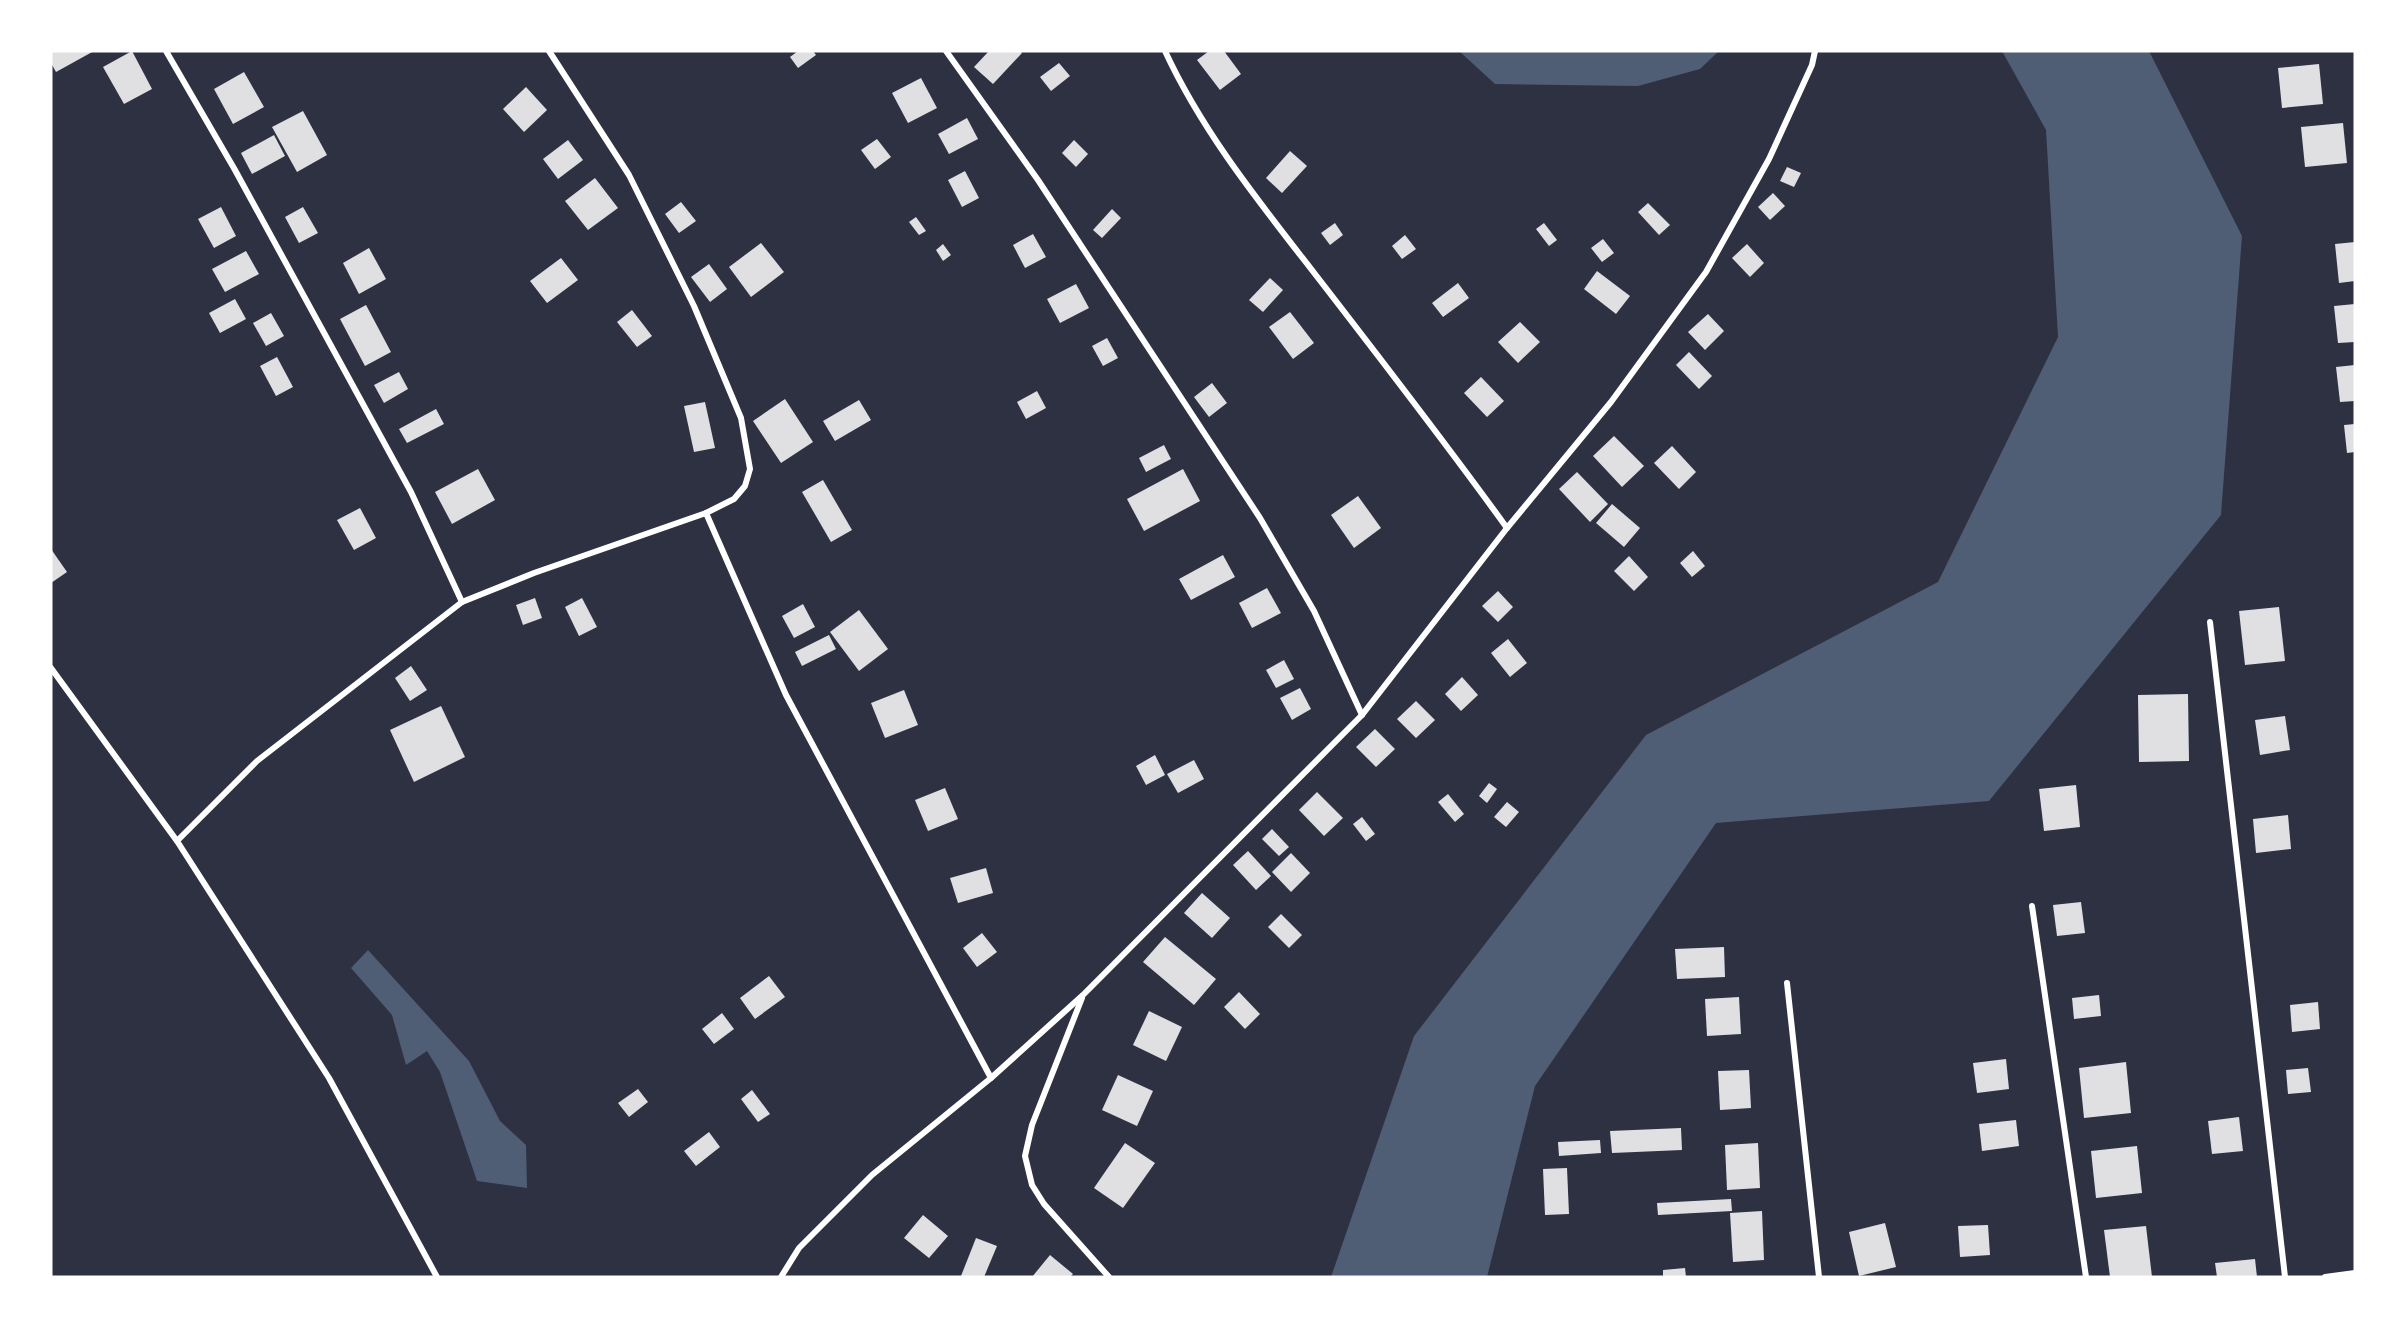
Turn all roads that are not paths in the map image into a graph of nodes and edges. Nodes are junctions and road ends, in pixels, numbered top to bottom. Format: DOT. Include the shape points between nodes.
graph roads {
  1 [pos="166,51"];
  2 [pos="549,51"];
  3 [pos="946,51"];
  4 [pos="1165,51"];
  5 [pos="1815,51"];
  6 [pos="706,513"];
  7 [pos="1507,528"];
  8 [pos="462,602"];
  9 [pos="2210,622"];
  10 [pos="51,668"];
  11 [pos="1362,715"];
  12 [pos="177,841"];
  13 [pos="2032,906"];
  14 [pos="1787,983"];
  15 [pos="1083,995"];
  16 [pos="991,1078"];
  17 [pos="2355,1273"];
  18 [pos="437,1277"];
  19 [pos="781,1277"];
  20 [pos="1109,1277"];
  21 [pos="1819,1277"];
  22 [pos="2086,1277"];
  23 [pos="2285,1277"];
  24 [pos="2325,1277"];
  1 -- 8 [label="street" via="236,170 411,492"];
  2 -- 6 [label="street" via="629,175 694,306 741,418 750,469 745,486 734,500"];
  3 -- 11 [label="street" via="1038,180 1260,518 1314,611"];
  4 -- 7 [label="street" via="1231,164"];
  5 -- 7 [label="street" via="1770,159 1707,272 1611,402"];
  6 -- 8 [label="street"];
  6 -- 16 [label="street" via="786,695"];
  7 -- 11 [label="street"];
  8 -- 12 [label="street" via="257,761"];
  9 -- 23 [label="street"];
  10 -- 12 [label="street"];
  11 -- 15 [label="street"];
  12 -- 18 [label="street" via="329,1078"];
  13 -- 22 [label="street"];
  14 -- 21 [label="street"];
  15 -- 16 [label="street"];
  15 -- 20 [label="street" via="1032,1125 1025,1156 1032,1185 1044,1204"];
  16 -- 19 [label="street" via="872,1175 799,1248"];
  17 -- 24 [label="street"];
}
